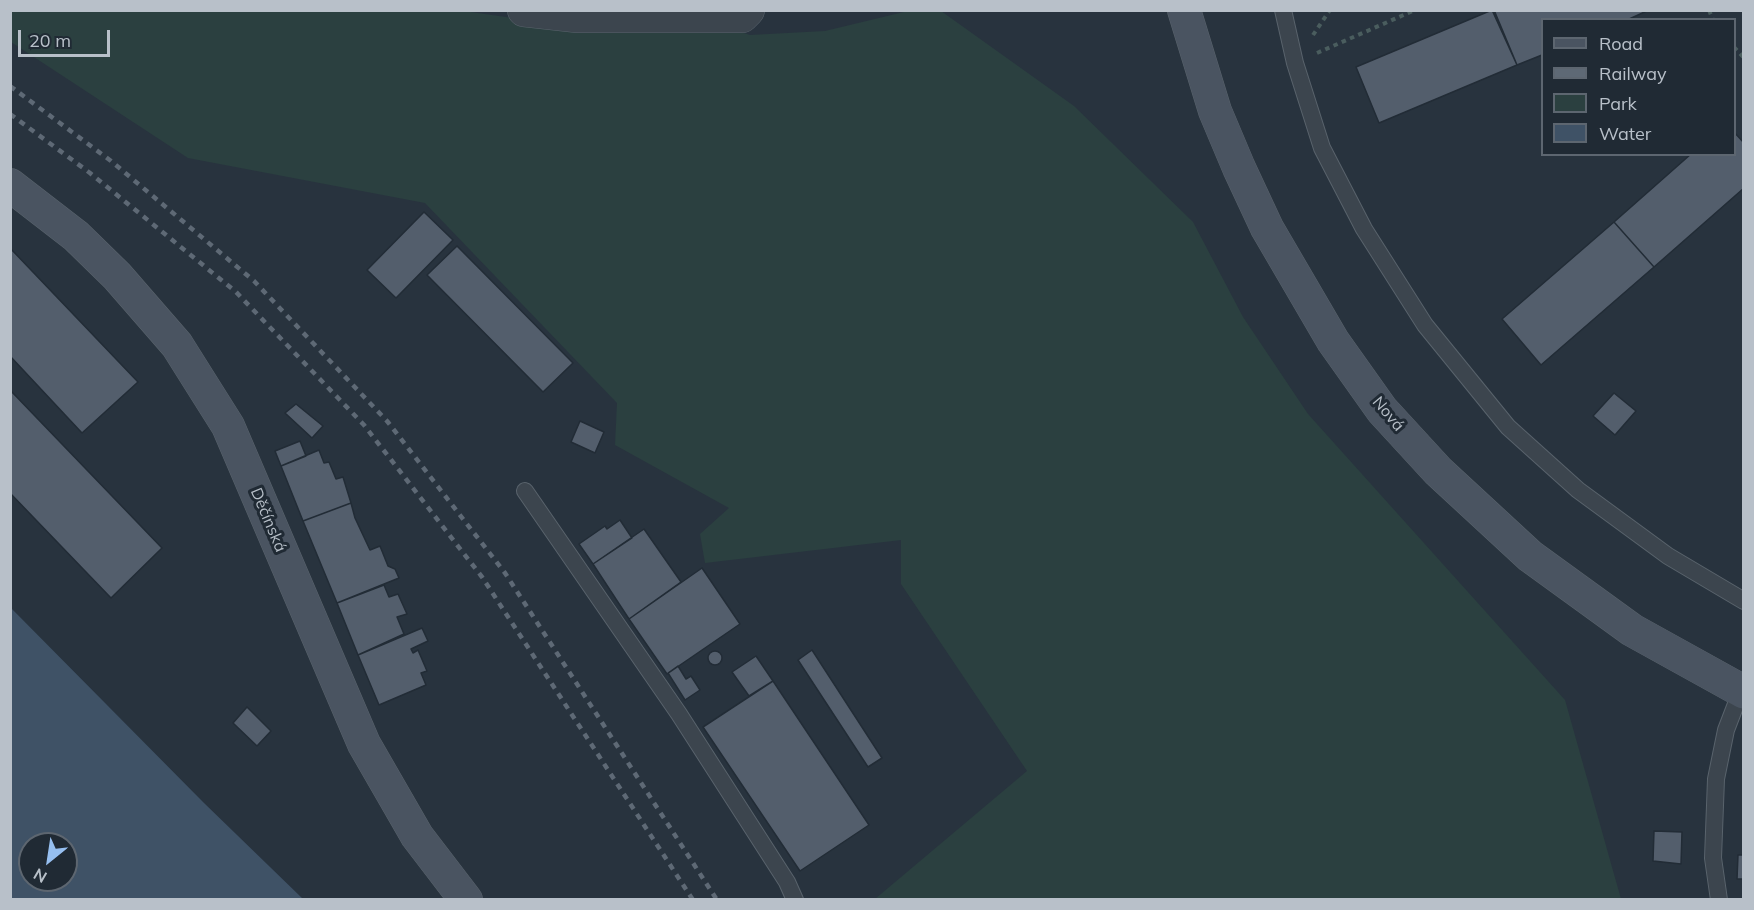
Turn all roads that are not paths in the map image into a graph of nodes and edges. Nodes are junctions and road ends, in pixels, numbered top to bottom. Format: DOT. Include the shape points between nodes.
graph roads {
  1 [pos="524,10"];
  2 [pos="748,10"];
  3 [pos="1184,10"];
  4 [pos="1283,10"];
  5 [pos="10,185"];
  6 [pos="525,491"];
  7 [pos="1743,601"];
  8 [pos="1742,692"];
  9 [pos="466,900"];
  10 [pos="795,900"];
  11 [pos="1719,900"];
  1 -- 2 [label="street" via="578,16 742,16"];
  3 -- 8 [label="street, Nová" via="1215,111 1267,228 1333,341 1382,410 1438,471 1539,563 1632,630"];
  4 -- 7 [label="lane" via="1322,148 1364,229 1425,325 1509,427 1587,496 1668,556"];
  5 -- 9 [label="street, Děčínská" via="76,236 177,345 228,426 364,744 417,836"];
  6 -- 10 [label="lane" via="679,714"];
  8 -- 11 [label="lane" via="1726,730 1716,779 1713,858"];
}
